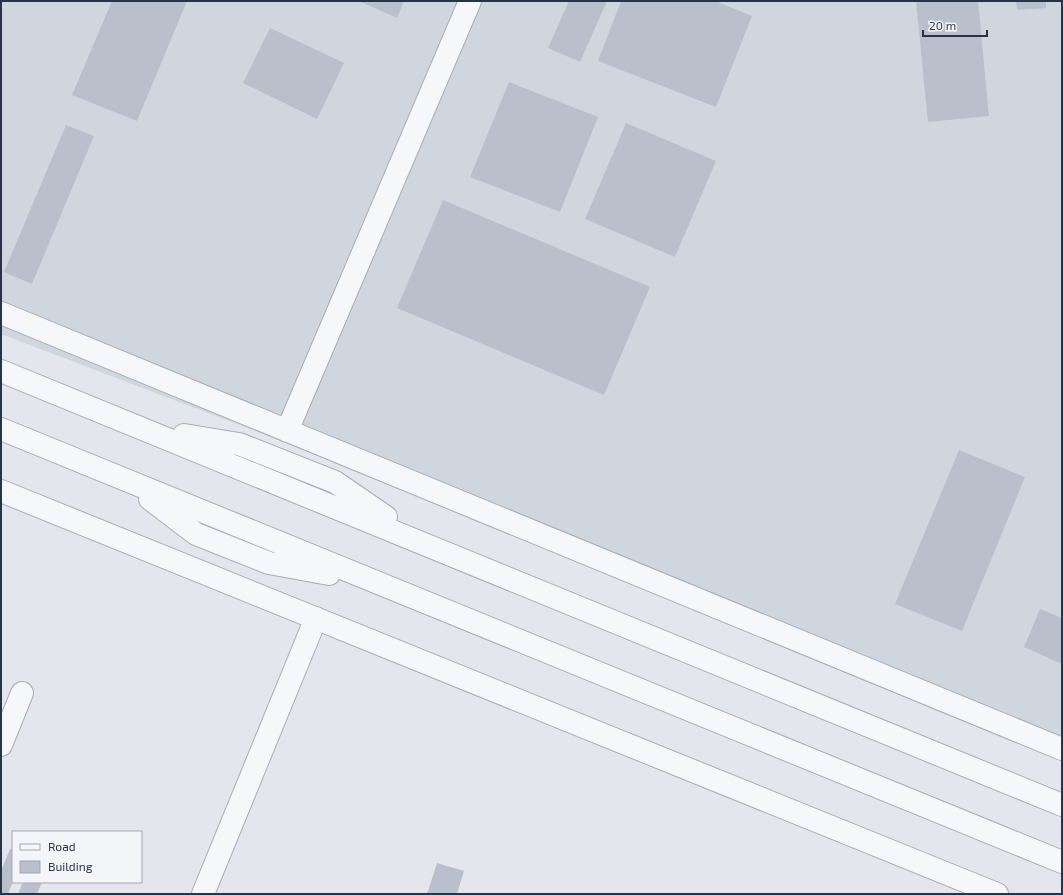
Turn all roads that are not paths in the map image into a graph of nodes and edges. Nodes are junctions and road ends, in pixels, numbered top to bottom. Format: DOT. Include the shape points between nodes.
graph roads {
  1 [pos="470,1"];
  2 [pos="1,313"];
  3 [pos="1,371"];
  4 [pos="1,429"];
  5 [pos="287,431"];
  6 [pos="1,491"];
  7 [pos="316,618"];
  8 [pos="22,693"];
  9 [pos="1,745"];
  10 [pos="1062,750"];
  11 [pos="1062,805"];
  12 [pos="1062,862"];
  13 [pos="203,894"];
  14 [pos="997,894"];
  1 -- 5 [label="street"];
  2 -- 5 [label="street"];
  3 -- 11 [label="street"];
  4 -- 12 [label="street"];
  5 -- 10 [label="street"];
  6 -- 7 [label="street"];
  7 -- 13 [label="street"];
  7 -- 14 [label="street"];
  8 -- 9 [label="street"];
}
